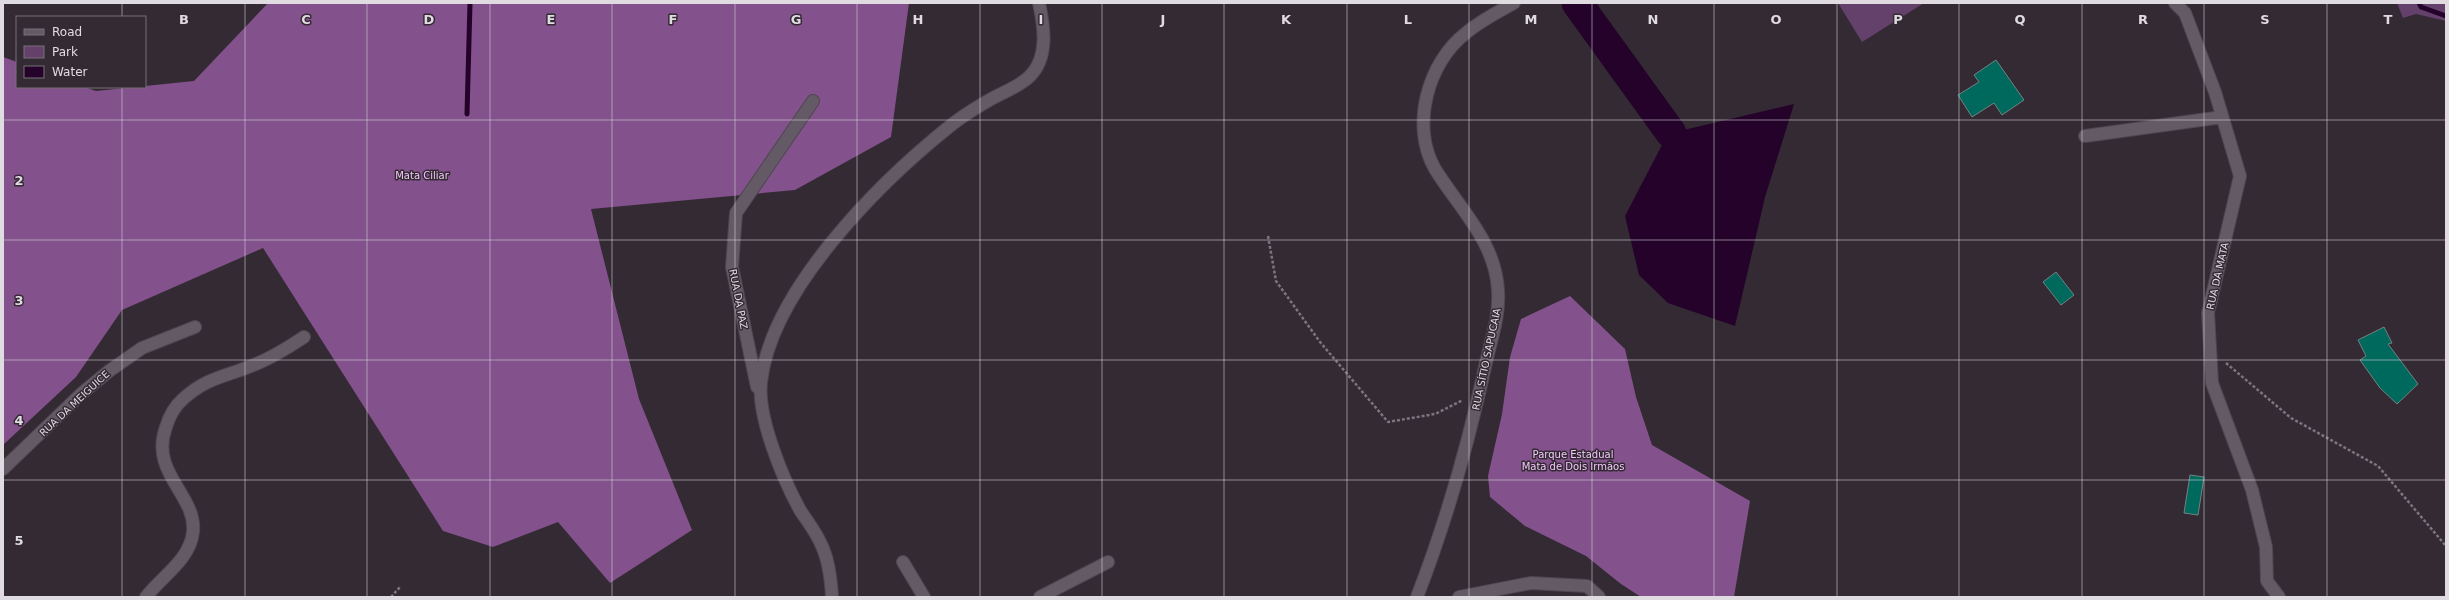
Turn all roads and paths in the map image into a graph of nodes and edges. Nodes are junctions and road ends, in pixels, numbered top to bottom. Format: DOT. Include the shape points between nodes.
graph roads {
  1 [pos="1039,3"];
  2 [pos="1514,3"];
  3 [pos="2175,3"];
  4 [pos="814,101"];
  5 [pos="2222,117"];
  6 [pos="2085,136"];
  7 [pos="1268,236"];
  8 [pos="195,327"];
  9 [pos="304,337"];
  10 [pos="2210,350"];
  11 [pos="1479,391"];
  12 [pos="765,424"];
  13 [pos="3,469"];
  14 [pos="2446,546"];
  15 [pos="903,562"];
  16 [pos="1108,562"];
  17 [pos="400,587"];
  18 [pos="146,597"];
  19 [pos="391,597"];
  20 [pos="832,597"];
  21 [pos="924,597"];
  22 [pos="1040,597"];
  23 [pos="1417,597"];
  24 [pos="1459,597"];
  25 [pos="1599,597"];
  26 [pos="2279,597"];
  1 -- 12 [label="street" via="1045,31 1041,57 1030,76 950,126 883,187 833,242 797,291 767,351 761,384"];
  2 -- 11 [label="street, RUA SÍTIO SAPUCAIA" via="1465,33 1443,58 1430,83 1424,112 1424,138 1434,167 1487,246 1495,268 1497,310"];
  3 -- 5 [label="street, RUA DA MATA" via="2185,13"];
  4 -- 12 [label="street, RUA DA PAZ" via="736,213 732,268"];
  5 -- 6 [label="street"];
  5 -- 10 [label="street, RUA DA MATA" via="2240,176 2208,313"];
  7 -- 11 [label="path" via="1276,281 1320,342 1388,422 1435,414"];
  8 -- 13 [label="street, RUA DA MEIGUICE" via="142,348 108,371"];
  9 -- 18 [label="street" via="275,356 199,385 182,400 169,417 162,438 163,459 190,514 193,531 186,553"];
  10 -- 14 [label="path" via="2291,418 2378,466"];
  10 -- 26 [label="street, RUA DA MATA" via="2212,383 2254,497 2266,547 2267,581"];
  11 -- 23 [label="street, RUA SÍTIO SAPUCAIA" via="1450,503"];
  12 -- 20 [label="street" via="799,508 821,544 830,573"];
  15 -- 21 [label="street"];
  16 -- 22 [label="street"];
  17 -- 19 [label="path"];
  24 -- 25 [label="street" via="1531,583 1587,586"];
}
